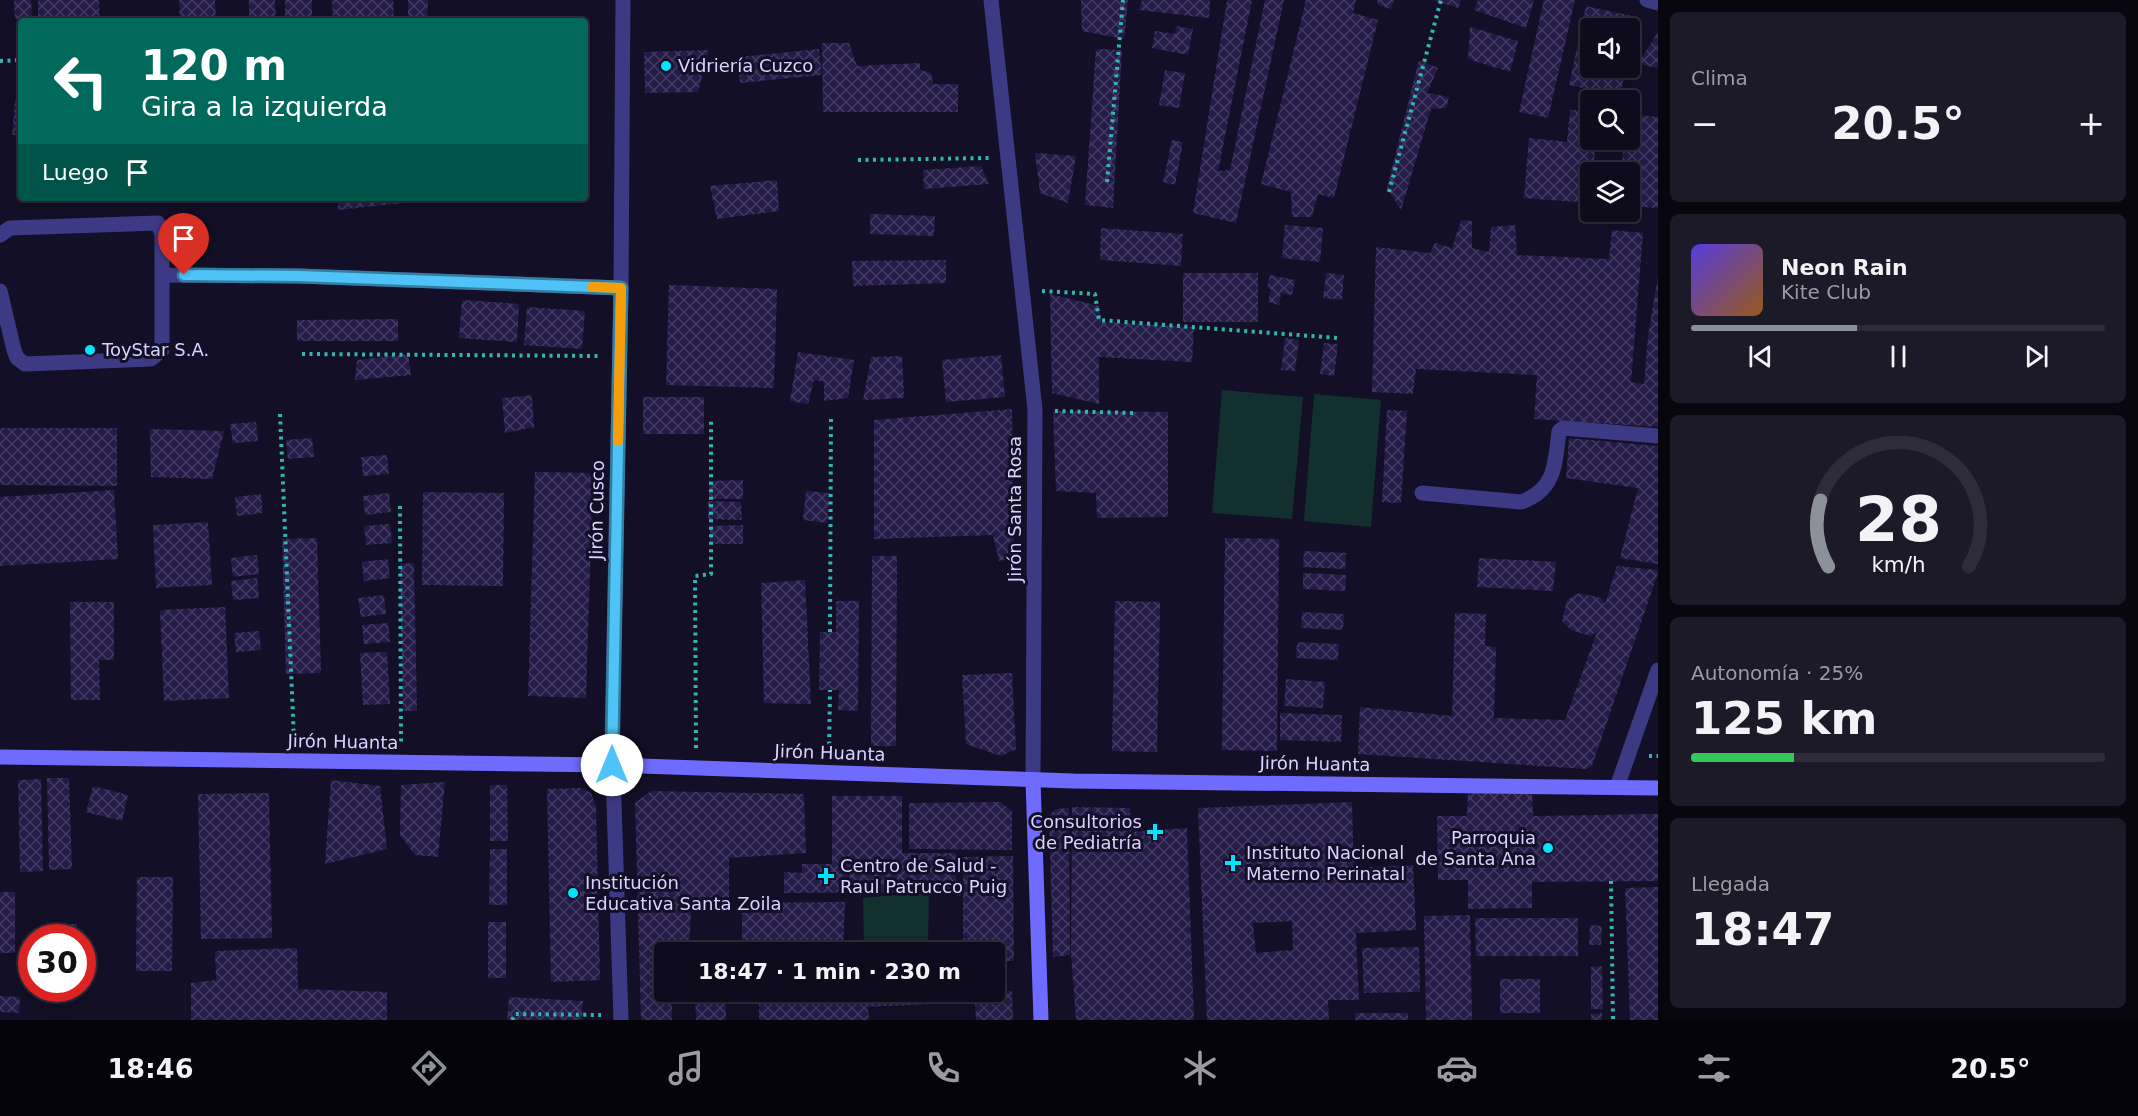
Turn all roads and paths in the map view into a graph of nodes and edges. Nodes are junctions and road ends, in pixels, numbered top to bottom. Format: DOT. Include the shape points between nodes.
graph roads {
  1 [pos="623,0"];
  2 [pos="991,0"];
  3 [pos="1123,0"];
  4 [pos="1441,0"];
  5 [pos="1647,0"];
  6 [pos="1658,3"];
  7 [pos="18,60"];
  8 [pos="0,61"];
  9 [pos="1009,157"];
  10 [pos="858,160"];
  11 [pos="1107,182"];
  12 [pos="1389,192"];
  13 [pos="0,235"];
  14 [pos="163,275"];
  15 [pos="621,288"];
  16 [pos="1024,290"];
  17 [pos="1,296"];
  18 [pos="1338,338"];
  19 [pos="302,354"];
  20 [pos="620,356"];
  21 [pos="1035,410"];
  22 [pos="1135,413"];
  23 [pos="280,414"];
  24 [pos="831,418"];
  25 [pos="711,422"];
  26 [pos="1658,436"];
  27 [pos="1422,494"];
  28 [pos="400,506"];
  29 [pos="830,632"];
  30 [pos="1658,670"];
  31 [pos="830,690"];
  32 [pos="0,757"];
  33 [pos="295,761"];
  34 [pos="402,762"];
  35 [pos="612,765"];
  36 [pos="696,768"];
  37 [pos="829,772"];
  38 [pos="1033,780"];
  39 [pos="1617,787"];
  40 [pos="1658,788"];
  41 [pos="1611,882"];
  42 [pos="621,1018"];
  43 [pos="512,1020"];
  44 [pos="1041,1020"];
  45 [pos="1613,1020"];
  1 -- 15 [label="street, Jirón Cusco"];
  2 -- 9 [label="street, Jirón Santa Rosa"];
  3 -- 11 [label="path"];
  4 -- 12 [label="path"];
  5 -- 6 [label="street"];
  7 -- 8 [label="path"];
  9 -- 10 [label="path"];
  9 -- 16 [label="street, Jirón Santa Rosa"];
  13 -- 14 [label="street" via="10,228 158,223 162,229"];
  14 -- 15 [label="street"];
  14 -- 17 [label="street" via="162,350 151,359 25,364 14,350"];
  15 -- 20 [label="street, Jirón Cusco"];
  16 -- 18 [label="path" via="1095,294 1099,320"];
  16 -- 21 [label="street, Jirón Santa Rosa"];
  19 -- 20 [label="path"];
  20 -- 35 [label="street, Jirón Cusco"];
  21 -- 22 [label="path"];
  21 -- 38 [label="street, Jirón Santa Rosa"];
  23 -- 33 [label="path"];
  24 -- 29 [label="path"];
  25 -- 36 [label="path" via="711,574 695,576"];
  26 -- 27 [label="street" via="1563,428 1559,431 1554,472 1536,497 1521,502"];
  28 -- 34 [label="path"];
  30 -- 39 [label="street"];
  31 -- 37 [label="path"];
  32 -- 33 [label="street, Jirón Huanta"];
  33 -- 34 [label="street, Jirón Huanta"];
  34 -- 35 [label="street, Jirón Huanta"];
  35 -- 36 [label="street, Jirón Huanta"];
  35 -- 42 [label="street, Jirón Cusco"];
  36 -- 37 [label="street, Jirón Huanta"];
  37 -- 38 [label="street, Jirón Huanta"];
  38 -- 39 [label="street, Jirón Huanta"];
  38 -- 44 [label="street, Jirón Santa Rosa"];
  39 -- 40 [label="street, Jirón Huanta"];
  41 -- 45 [label="path"];
  42 -- 43 [label="path" via="515,1014"];
}
